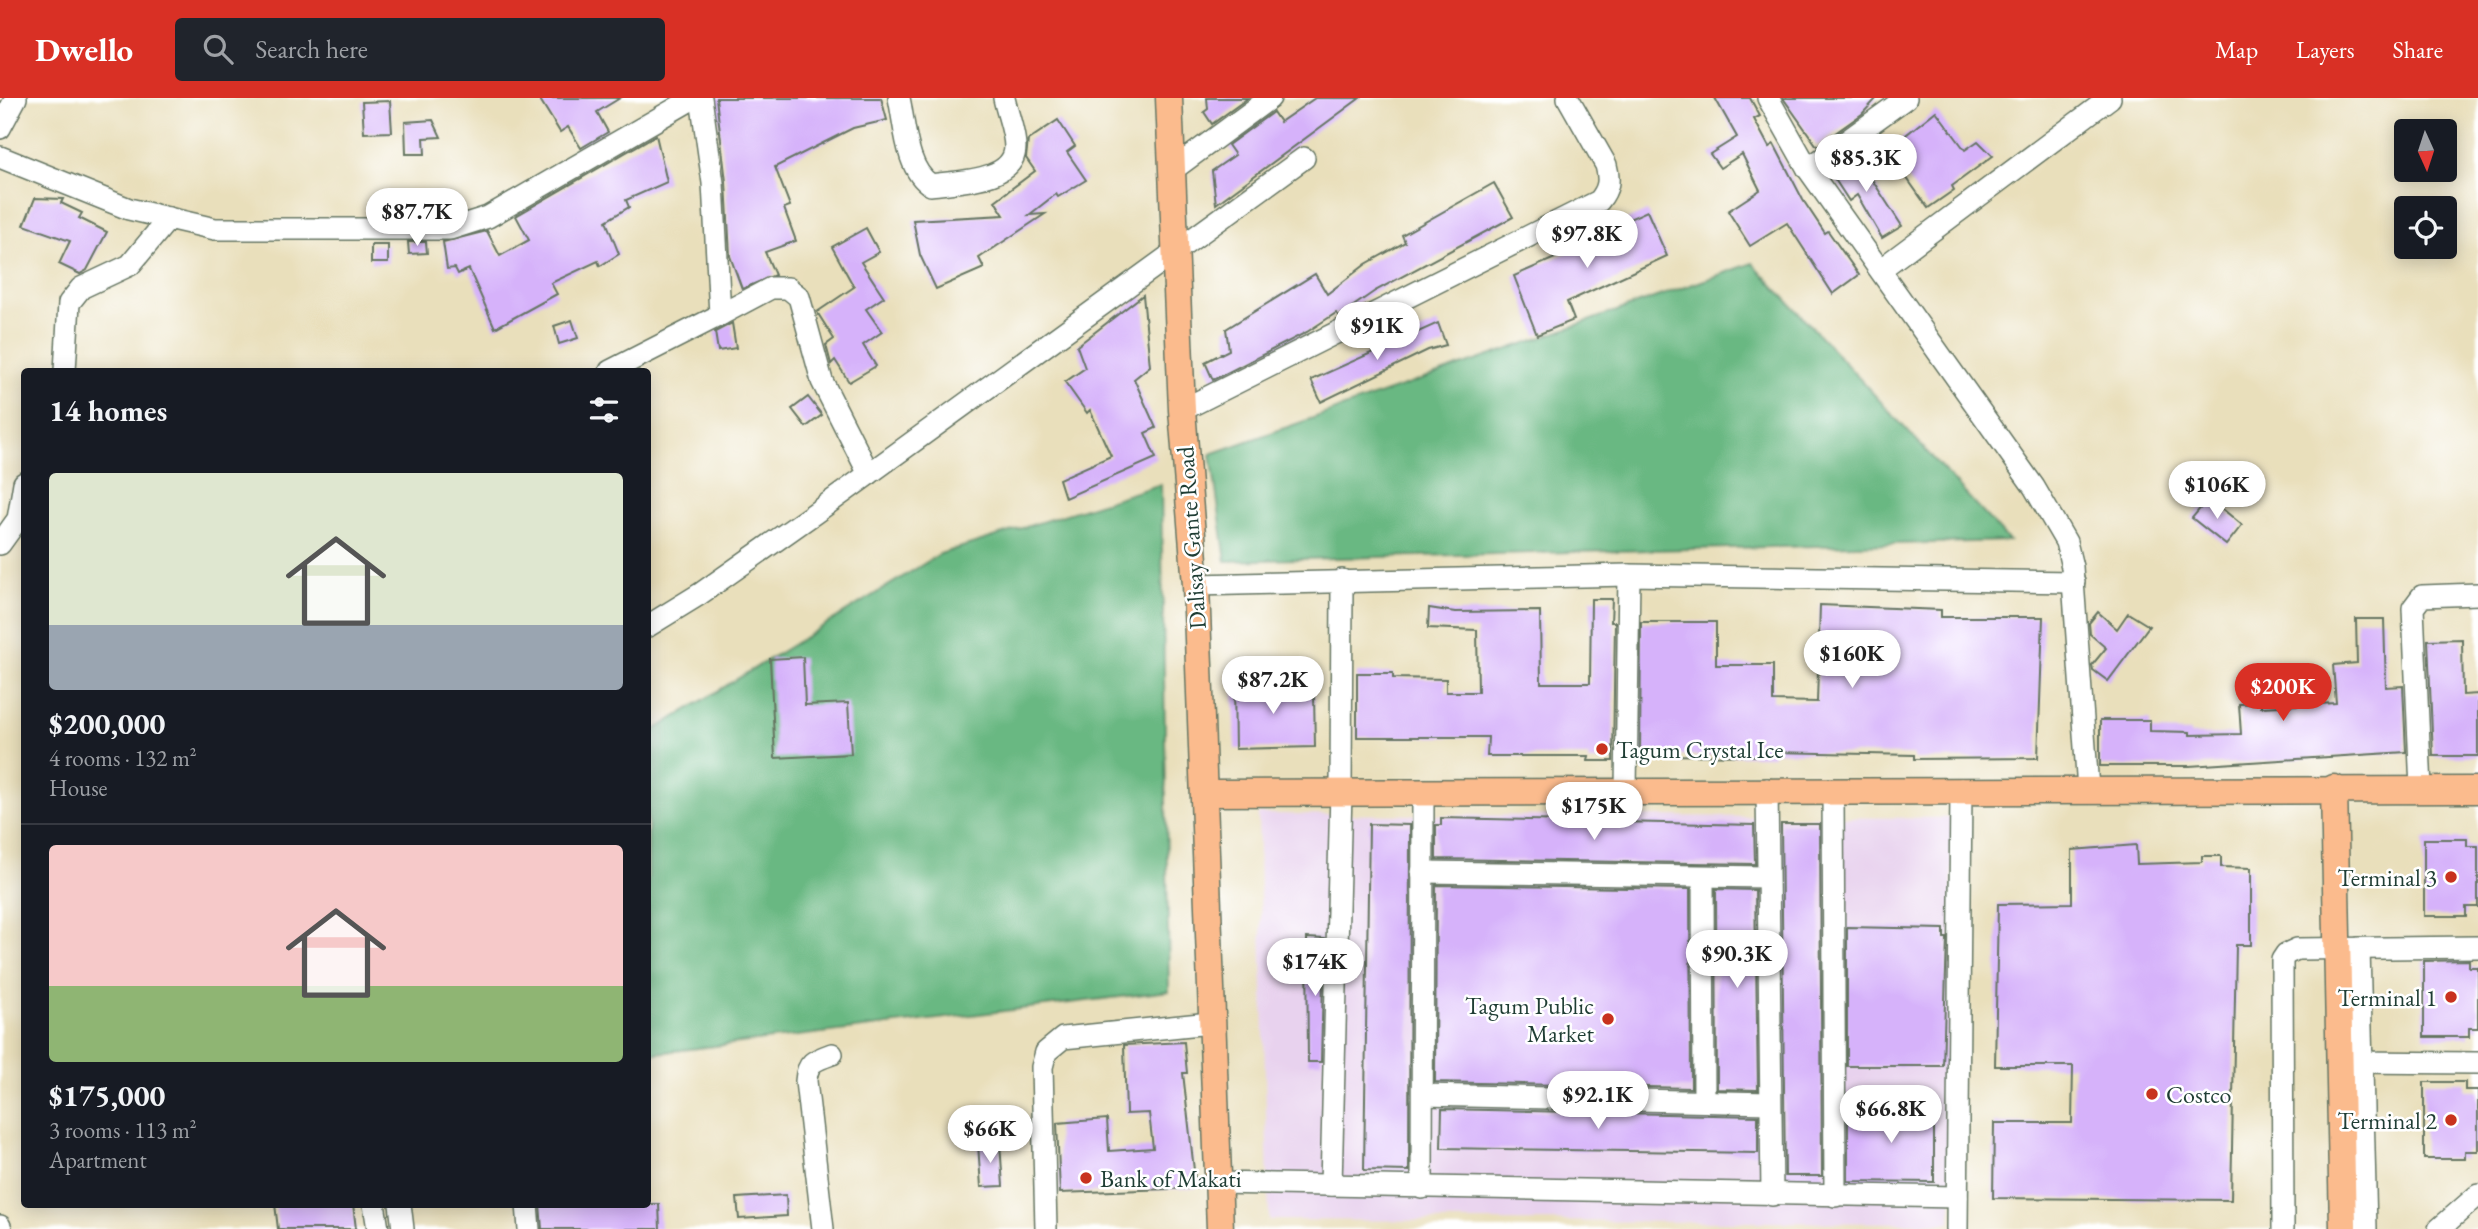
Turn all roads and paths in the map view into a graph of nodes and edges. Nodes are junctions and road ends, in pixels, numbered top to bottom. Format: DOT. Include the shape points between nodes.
graph roads {
  1 [pos="16,98"];
  2 [pos="694,98"];
  3 [pos="701,98"];
  4 [pos="899,98"];
  5 [pos="1004,98"];
  6 [pos="1169,98"];
  7 [pos="1270,98"];
  8 [pos="1568,98"];
  9 [pos="1768,98"];
  10 [pos="1906,98"];
  11 [pos="2110,98"];
  12 [pos="0,128"];
  13 [pos="0,157"];
  14 [pos="1304,158"];
  15 [pos="1808,169"];
  16 [pos="1171,171"];
  17 [pos="169,218"];
  18 [pos="1175,249"];
  19 [pos="1881,269"];
  20 [pos="720,315"];
  21 [pos="65,368"];
  22 [pos="616,368"];
  23 [pos="1182,410"];
  24 [pos="869,474"];
  25 [pos="21,501"];
  26 [pos="0,544"];
  27 [pos="1629,575"];
  28 [pos="1342,580"];
  29 [pos="2074,582"];
  30 [pos="1196,585"];
  31 [pos="2478,594"];
  32 [pos="651,624"];
  33 [pos="2334,788"];
  34 [pos="1767,789"];
  35 [pos="1961,789"];
  36 [pos="2088,789"];
  37 [pos="2421,789"];
  38 [pos="1626,790"];
  39 [pos="1833,790"];
  40 [pos="2478,790"];
  41 [pos="1341,791"];
  42 [pos="1423,791"];
  43 [pos="1205,793"];
  44 [pos="1422,872"];
  45 [pos="1767,877"];
  46 [pos="1703,878"];
  47 [pos="2478,947"];
  48 [pos="2348,948"];
  49 [pos="1210,1023"];
  50 [pos="832,1054"];
  51 [pos="2350,1062"];
  52 [pos="2478,1063"];
  53 [pos="1423,1095"];
  54 [pos="1704,1100"];
  55 [pos="1770,1103"];
  56 [pos="1217,1183"];
  57 [pos="1331,1185"];
  58 [pos="1422,1188"];
  59 [pos="1772,1195"];
  60 [pos="2478,1195"];
  61 [pos="1835,1196"];
  62 [pos="1957,1197"];
  63 [pos="375,1208"];
  64 [pos="400,1208"];
  65 [pos="527,1208"];
  66 [pos="378,1229"];
  67 [pos="403,1229"];
  68 [pos="528,1229"];
  69 [pos="823,1229"];
  70 [pos="1046,1229"];
  71 [pos="1220,1229"];
  72 [pos="1957,1229"];
  73 [pos="2283,1229"];
  74 [pos="2343,1229"];
  75 [pos="2365,1229"];
  76 [pos="2440,1229"];
  1 -- 12 [label="street"];
  2 -- 17 [label="street" via="488,217 450,229 215,229"];
  3 -- 20 [label="street" via="713,183"];
  4 -- 5 [label="street" via="913,161 921,179 931,186 1001,172 1012,163 1015,147"];
  6 -- 16 [label="main road, Dalisay Gante Road"];
  7 -- 16 [label="street"];
  8 -- 23 [label="street" via="1606,164 1607,192 1599,201"];
  9 -- 15 [label="street"];
  10 -- 15 [label="street"];
  11 -- 19 [label="street"];
  13 -- 17 [label="street" via="129,209"];
  14 -- 18 [label="street"];
  15 -- 19 [label="street"];
  16 -- 18 [label="main road, Dalisay Gante Road"];
  17 -- 21 [label="street" via="130,265 81,288 69,303"];
  18 -- 23 [label="main road, Dalisay Gante Road"];
  18 -- 24 [label="street"];
  19 -- 29 [label="street" via="2054,518 2066,542"];
  20 -- 22 [label="street"];
  20 -- 24 [label="street" via="771,289 788,288 799,297 822,381"];
  23 -- 30 [label="main road, Dalisay Gante Road"];
  24 -- 32 [label="street" via="701,594"];
  25 -- 26 [label="street" via="18,519"];
  27 -- 28 [label="street"];
  27 -- 29 [label="street"];
  27 -- 38 [label="street"];
  28 -- 30 [label="street"];
  28 -- 41 [label="street"];
  29 -- 36 [label="street"];
  30 -- 43 [label="main road, Dalisay Gante Road"];
  31 -- 37 [label="street" via="2421,596 2413,608"];
  33 -- 36 [label="main road"];
  33 -- 37 [label="main road"];
  33 -- 48 [label="main road"];
  34 -- 38 [label="main road"];
  34 -- 39 [label="main road"];
  34 -- 45 [label="street"];
  35 -- 36 [label="main road"];
  35 -- 39 [label="main road"];
  35 -- 62 [label="street"];
  37 -- 40 [label="main road"];
  38 -- 42 [label="main road"];
  39 -- 61 [label="street"];
  41 -- 42 [label="main road"];
  41 -- 43 [label="main road"];
  41 -- 57 [label="street"];
  42 -- 44 [label="street"];
  43 -- 49 [label="main road, Dalisay Gante Road"];
  44 -- 46 [label="street"];
  44 -- 53 [label="street"];
  45 -- 46 [label="street"];
  45 -- 55 [label="street"];
  46 -- 54 [label="street"];
  47 -- 48 [label="street"];
  48 -- 51 [label="main road"];
  48 -- 73 [label="street" via="2291,951 2280,966"];
  49 -- 56 [label="main road, Dalisay Gante Road"];
  49 -- 70 [label="street" via="1063,1038 1046,1052 1041,1067"];
  50 -- 69 [label="street" via="812,1061 806,1082"];
  51 -- 52 [label="street"];
  51 -- 74 [label="main road"];
  51 -- 75 [label="street"];
  53 -- 54 [label="street"];
  53 -- 58 [label="street"];
  54 -- 55 [label="street"];
  55 -- 59 [label="street"];
  56 -- 57 [label="street"];
  56 -- 71 [label="main road, Dalisay Gante Road"];
  57 -- 58 [label="street"];
  58 -- 59 [label="street"];
  59 -- 61 [label="street"];
  60 -- 76 [label="street"];
  61 -- 62 [label="street"];
  62 -- 72 [label="street"];
  63 -- 66 [label="street"];
  64 -- 67 [label="street"];
  65 -- 68 [label="street"];
}
